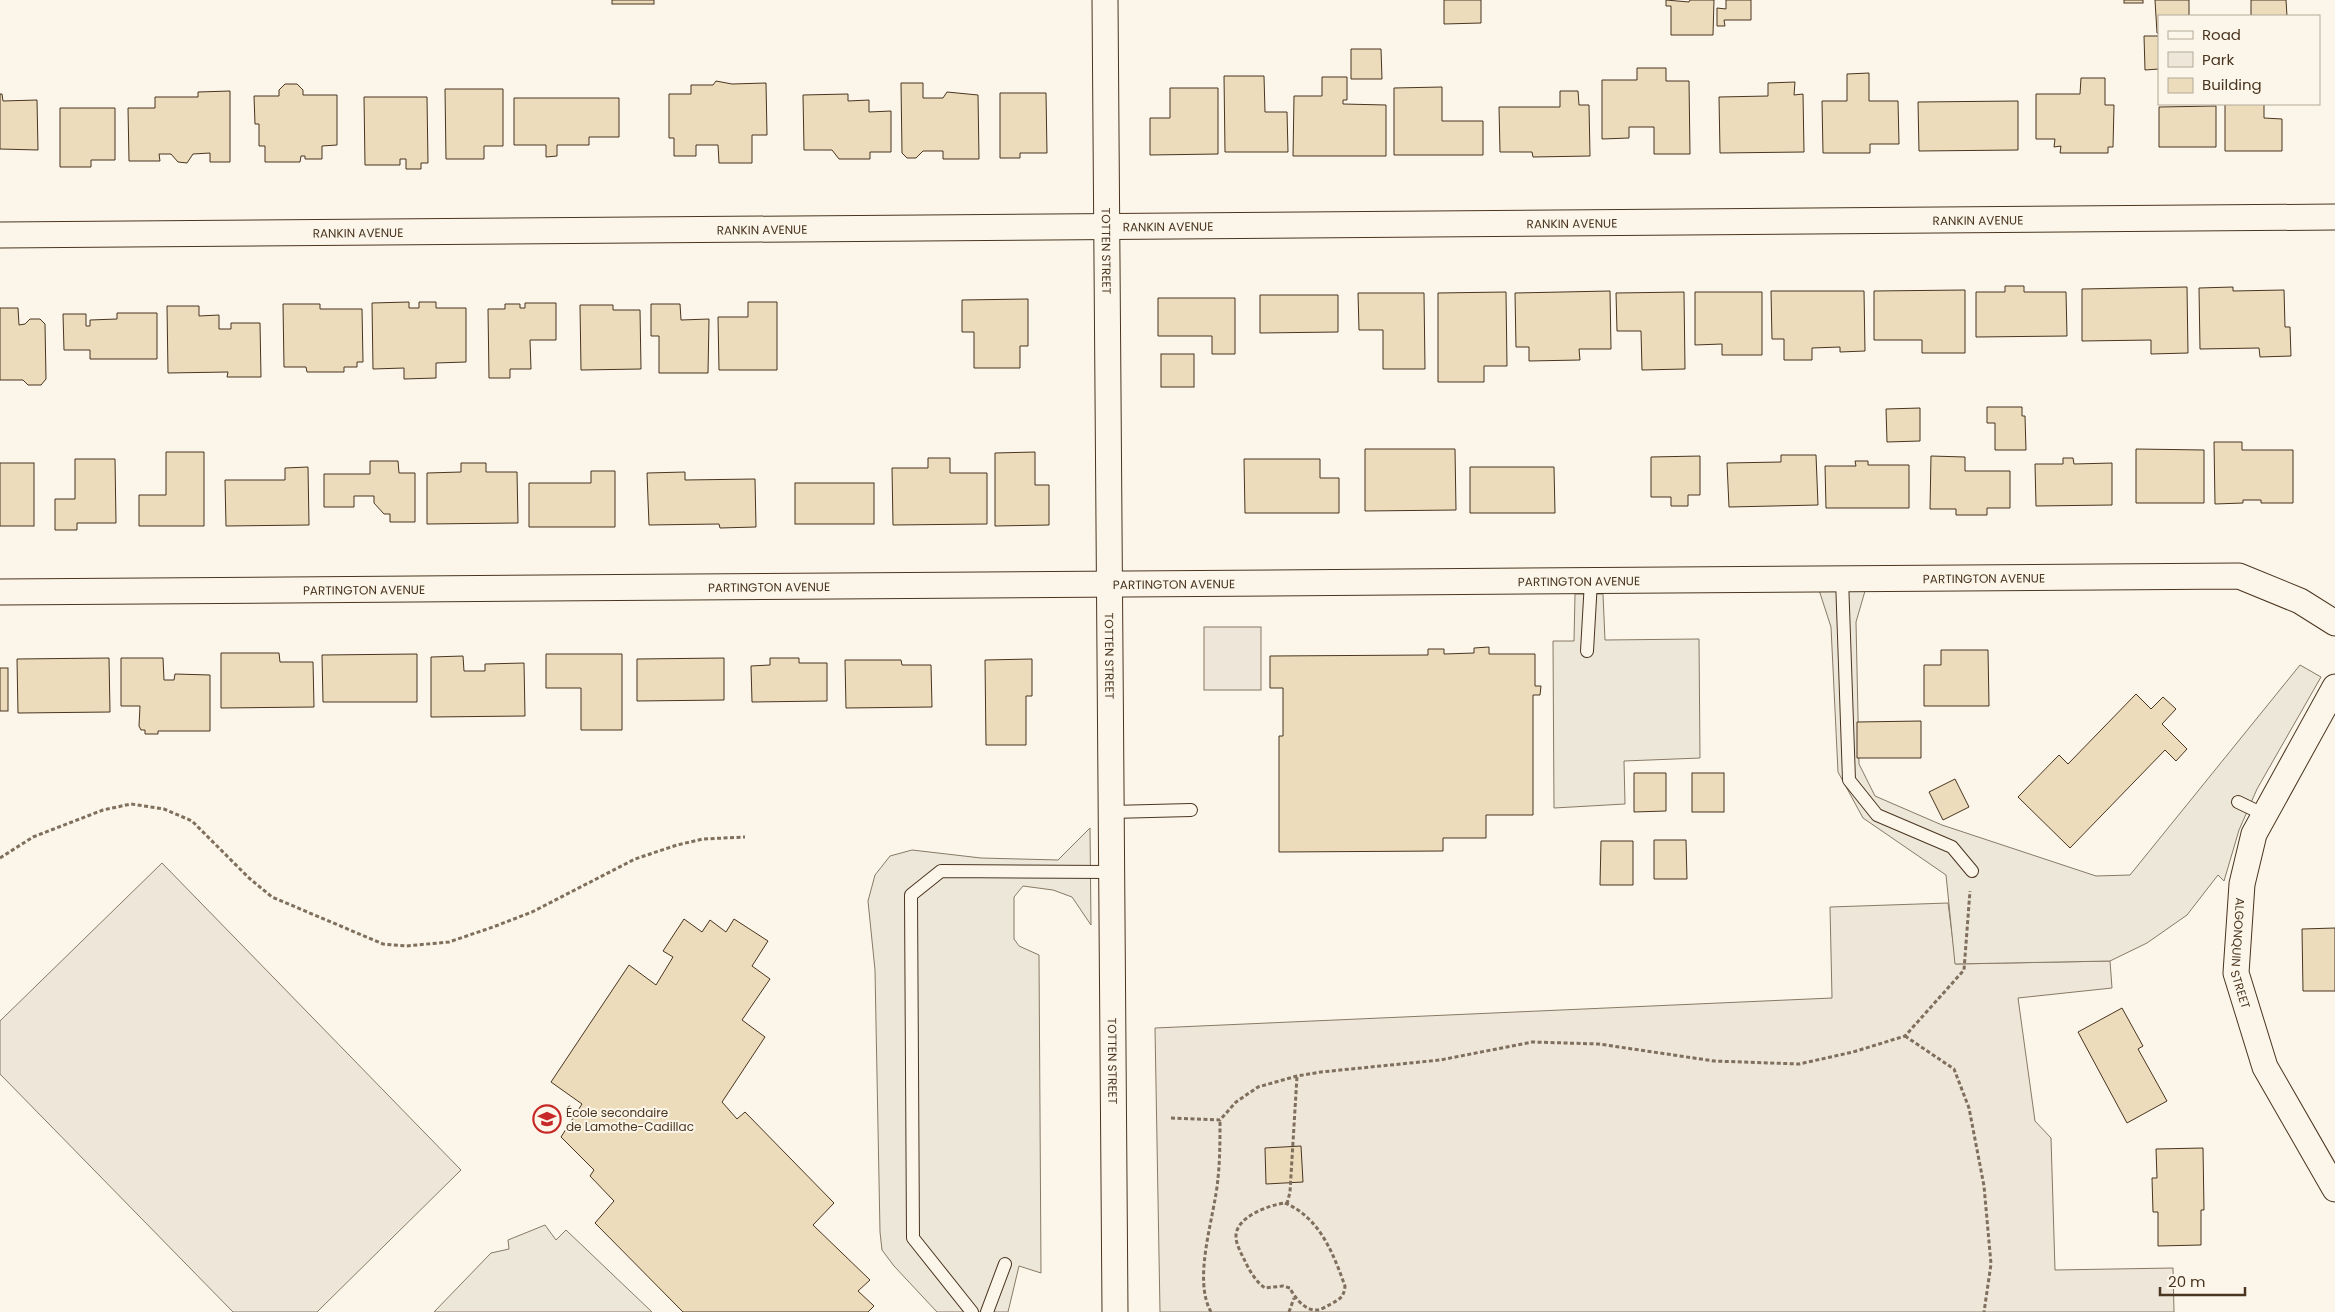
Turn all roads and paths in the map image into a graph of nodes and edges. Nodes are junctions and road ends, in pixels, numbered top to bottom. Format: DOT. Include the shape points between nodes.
graph roads {
  1 [pos="1105,0"];
  2 [pos="2335,217"];
  3 [pos="1107,226"];
  4 [pos="0,235"];
  5 [pos="1842,579"];
  6 [pos="1590,581"];
  7 [pos="1109,584"];
  8 [pos="0,592"];
  9 [pos="2335,623"];
  10 [pos="1587,652"];
  11 [pos="2335,687"];
  12 [pos="2238,802"];
  13 [pos="1191,810"];
  14 [pos="1111,812"];
  15 [pos="2265,815"];
  16 [pos="745,837"];
  17 [pos="0,858"];
  18 [pos="1972,871"];
  19 [pos="1111,872"];
  20 [pos="1905,1036"];
  21 [pos="1297,1076"];
  22 [pos="1171,1118"];
  23 [pos="1220,1120"];
  24 [pos="2335,1189"];
  25 [pos="1287,1204"];
  26 [pos="1005,1264"];
  27 [pos="1294,1298"];
  28 [pos="972,1312"];
  29 [pos="987,1312"];
  30 [pos="1115,1312"];
  31 [pos="1211,1312"];
  32 [pos="1289,1312"];
  33 [pos="1984,1312"];
  1 -- 3 [label="street, TOTTEN STREET"];
  2 -- 3 [label="street, RANKIN AVENUE"];
  3 -- 4 [label="street, RANKIN AVENUE"];
  3 -- 7 [label="street, TOTTEN STREET"];
  5 -- 6 [label="street, PARTINGTON AVENUE"];
  5 -- 9 [label="street, PARTINGTON AVENUE" via="2239,576 2300,600"];
  5 -- 18 [label="lane" via="1849,780 1877,815 1952,847"];
  6 -- 7 [label="street, PARTINGTON AVENUE"];
  6 -- 10 [label="lane"];
  7 -- 8 [label="street, PARTINGTON AVENUE"];
  7 -- 14 [label="street, TOTTEN STREET"];
  11 -- 15 [label="street, ALGONQUIN STREET"];
  12 -- 15 [label="lane"];
  13 -- 14 [label="lane"];
  14 -- 19 [label="street, TOTTEN STREET"];
  15 -- 24 [label="street, ALGONQUIN STREET" via="2254,834 2242,884 2236,973 2265,1067"];
  16 -- 17 [label="path" via="703,839 677,845 635,859 532,912 493,927 449,942 406,946 383,944 272,897 192,821 164,809 131,804 103,810 33,837"];
  18 -- 20 [label="path" via="1964,970"];
  19 -- 28 [label="lane" via="942,871 911,895 913,1238"];
  19 -- 30 [label="street, TOTTEN STREET"];
  20 -- 21 [label="path" via="1799,1064 1714,1061 1600,1044 1532,1042 1440,1060"];
  20 -- 33 [label="path" via="1954,1069 1969,1108 1984,1186 1991,1264"];
  21 -- 23 [label="path" via="1258,1087 1236,1102"];
  21 -- 25 [label="path"];
  22 -- 23 [label="path"];
  23 -- 31 [label="path" via="1218,1179 1203,1274"];
  25 -- 27 [label="path" via="1275,1205 1251,1217 1238,1228 1236,1238 1247,1266 1260,1285 1290,1288"];
  25 -- 27 [label="path" via="1308,1218 1326,1240 1345,1286 1340,1300 1316,1310"];
  26 -- 29 [label="lane"];
  27 -- 32 [label="path"];
}
